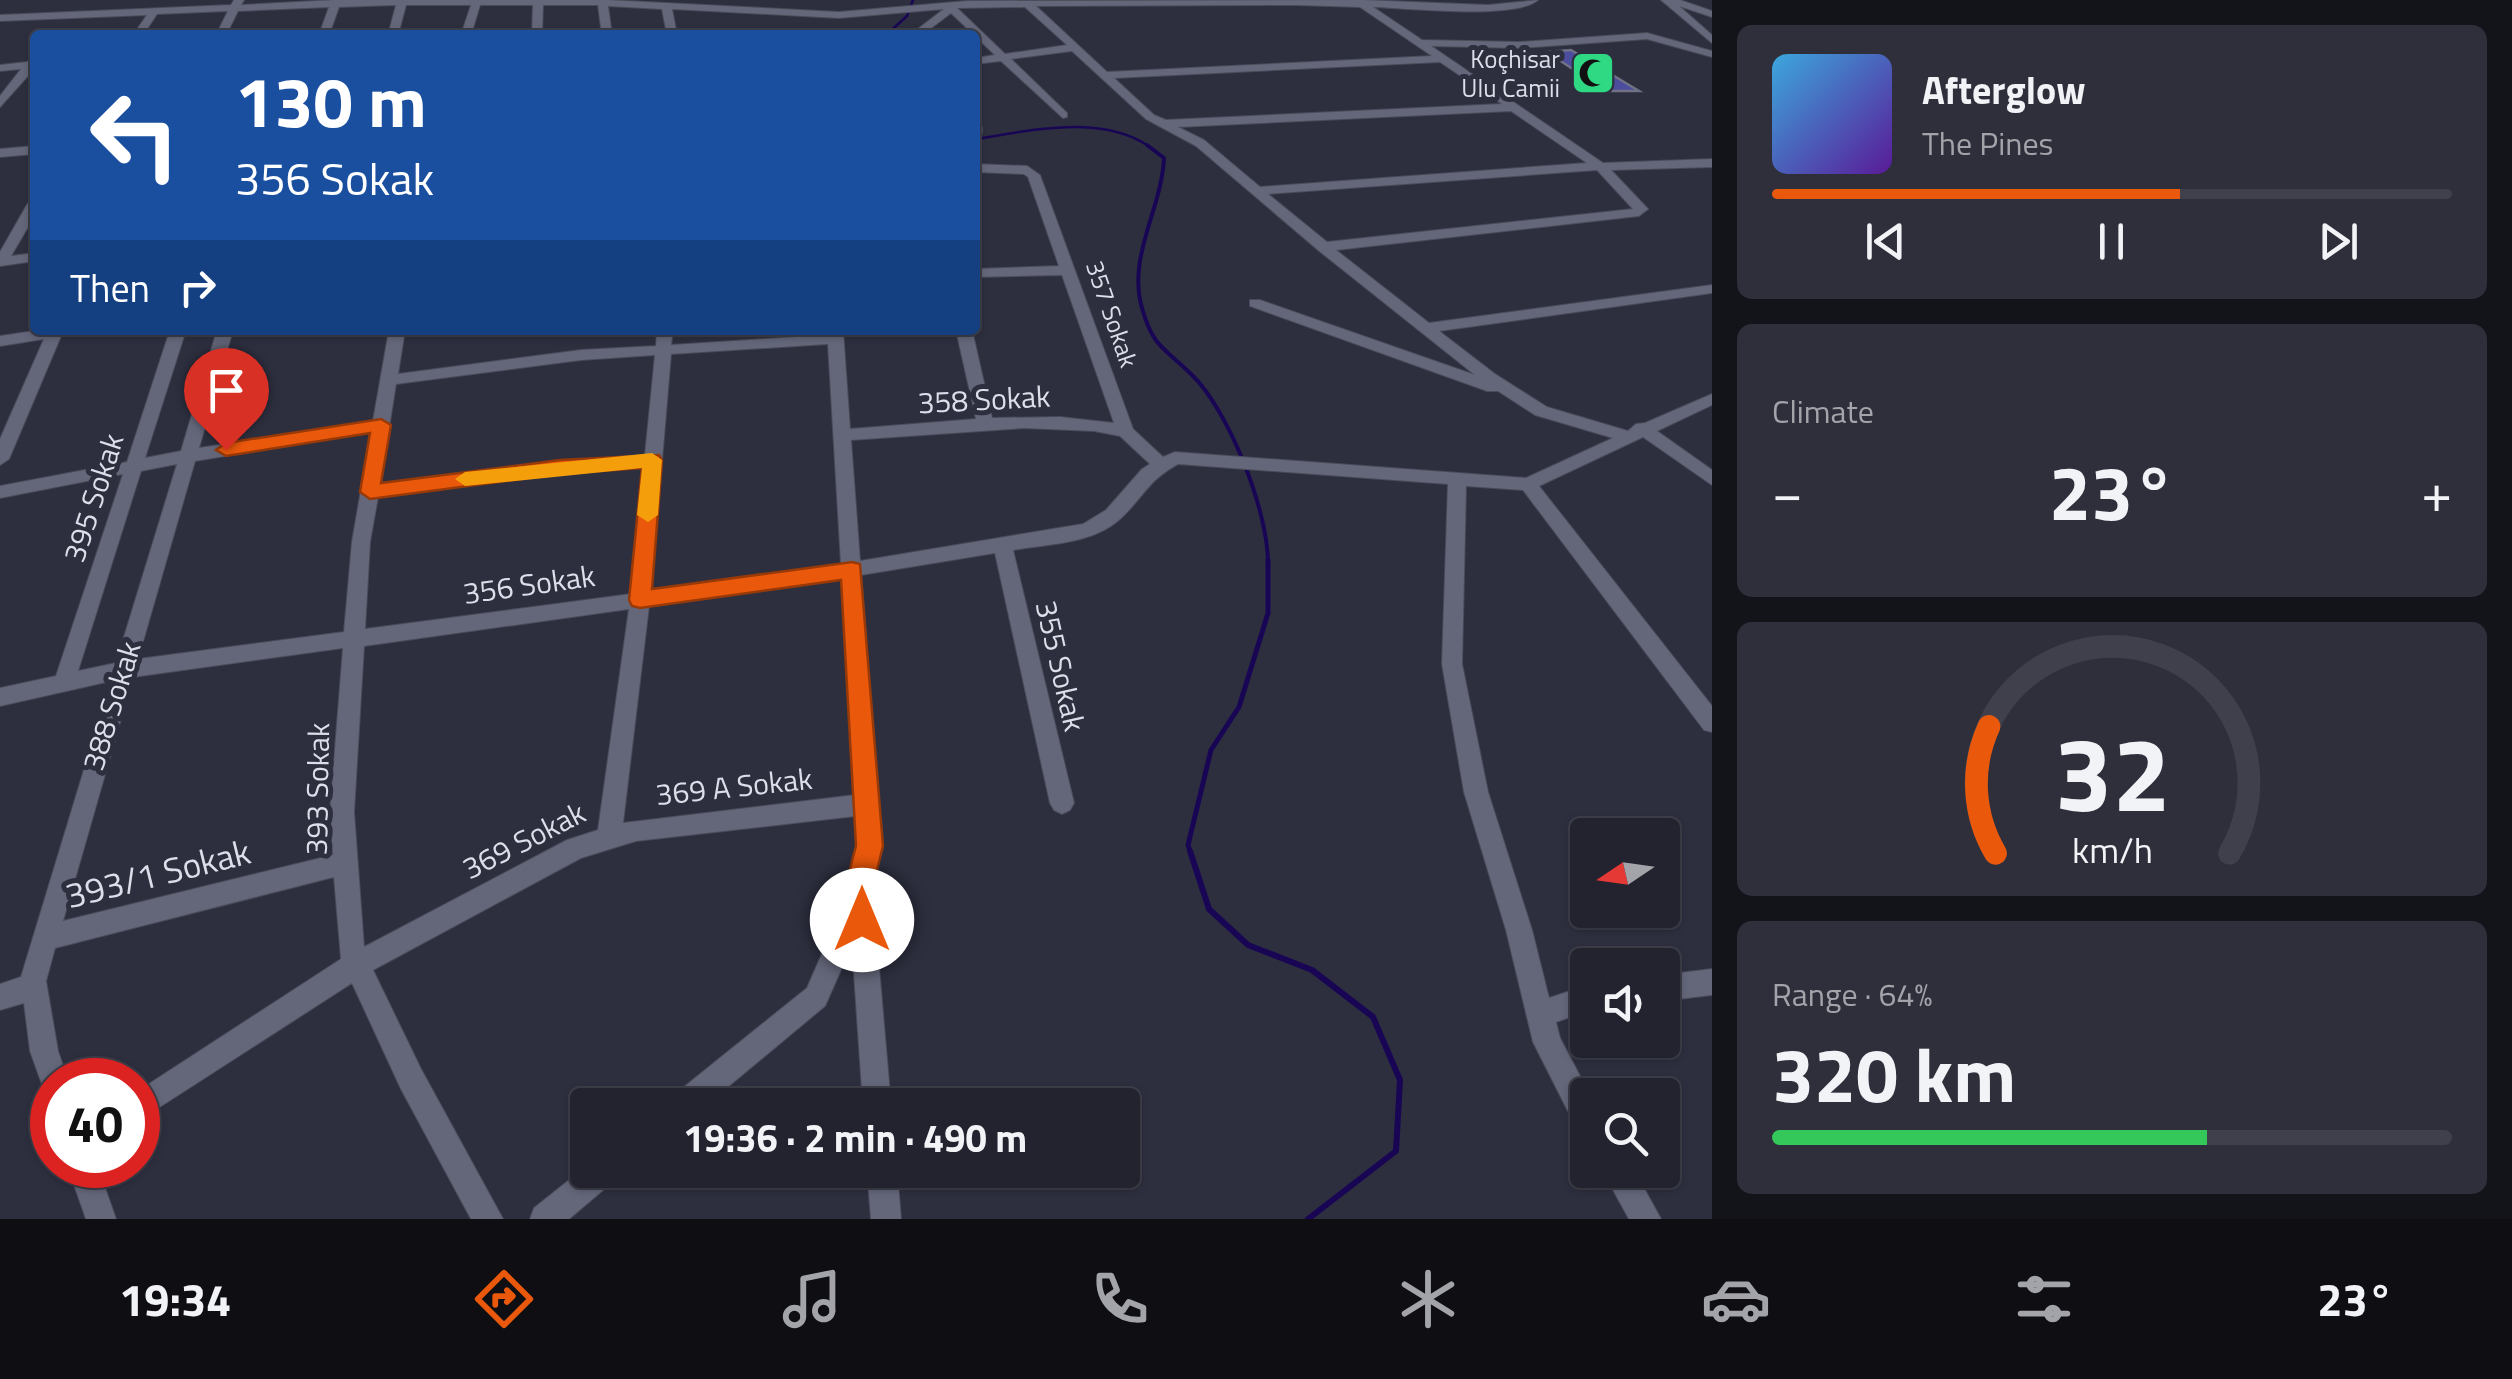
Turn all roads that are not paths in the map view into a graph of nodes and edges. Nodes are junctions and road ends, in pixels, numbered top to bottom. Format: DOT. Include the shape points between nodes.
graph roads {
  1 [pos="50,0"];
  2 [pos="111,0"];
  3 [pos="1533,0"];
  4 [pos="1668,0"];
  5 [pos="546,1"];
  6 [pos="1296,1"];
  7 [pos="297,2"];
  8 [pos="331,2"];
  9 [pos="402,2"];
  10 [pos="601,2"];
  11 [pos="1104,2"];
  12 [pos="1200,2"];
  13 [pos="1344,2"];
  14 [pos="1359,2"];
  15 [pos="237,3"];
  16 [pos="476,3"];
  17 [pos="693,4"];
  18 [pos="960,4"];
  19 [pos="174,5"];
  20 [pos="1029,5"];
  21 [pos="667,7"];
  22 [pos="155,10"];
  23 [pos="99,13"];
  24 [pos="1712,14"];
  25 [pos="804,15"];
  26 [pos="35,16"];
  27 [pos="0,18"];
  28 [pos="141,30"];
  29 [pos="224,30"];
  30 [pos="325,30"];
  31 [pos="394,30"];
  32 [pos="468,30"];
  33 [pos="538,30"];
  34 [pos="606,30"];
  35 [pos="671,30"];
  36 [pos="806,30"];
  37 [pos="922,30"];
  38 [pos="1712,40"];
  39 [pos="1419,42"];
  40 [pos="1077,48"];
  41 [pos="1712,54"];
  42 [pos="1003,57"];
  43 [pos="980,59"];
  44 [pos="1444,59"];
  45 [pos="30,63"];
  46 [pos="30,67"];
  47 [pos="0,68"];
  48 [pos="1107,75"];
  49 [pos="0,104"];
  50 [pos="1517,106"];
  51 [pos="1063,115"];
  52 [pos="1163,124"];
  53 [pos="30,150"];
  54 [pos="0,153"];
  55 [pos="1706,163"];
  56 [pos="1600,166"];
  57 [pos="980,168"];
  58 [pos="1712,173"];
  59 [pos="1258,191"];
  60 [pos="30,211"];
  61 [pos="1323,247"];
  62 [pos="30,259"];
  63 [pos="0,262"];
  64 [pos="1070,270"];
  65 [pos="980,274"];
  66 [pos="1712,289"];
  67 [pos="1255,303"];
  68 [pos="1426,328"];
  69 [pos="38,335"];
  70 [pos="61,335"];
  71 [pos="176,335"];
  72 [pos="223,335"];
  73 [pos="396,335"];
  74 [pos="835,335"];
  75 [pos="965,335"];
  76 [pos="664,340"];
  77 [pos="0,341"];
  78 [pos="389,380"];
  79 [pos="1518,396"];
  80 [pos="1712,398"];
  81 [pos="381,425"];
  82 [pos="986,426"];
  83 [pos="1125,431"];
  84 [pos="1634,432"];
  85 [pos="844,436"];
  86 [pos="187,456"];
  87 [pos="0,459"];
  88 [pos="652,460"];
  89 [pos="133,465"];
  90 [pos="1162,466"];
  91 [pos="1456,479"];
  92 [pos="1712,479"];
  93 [pos="1528,484"];
  94 [pos="0,492"];
  95 [pos="370,492"];
  96 [pos="1002,543"];
  97 [pos="852,570"];
  98 [pos="640,600"];
  99 [pos="354,641"];
  100 [pos="123,670"];
  101 [pos="64,683"];
  102 [pos="0,696"];
  103 [pos="1712,723"];
  104 [pos="1062,803"];
  105 [pos="867,804"];
  106 [pos="609,838"];
  107 [pos="345,863"];
  108 [pos="860,882"];
  109 [pos="45,938"];
  110 [pos="357,964"];
  111 [pos="1712,982"];
  112 [pos="1680,986"];
  113 [pos="32,988"];
  114 [pos="0,997"];
  115 [pos="1570,1004"];
  116 [pos="1540,1014"];
  117 [pos="46,1058"];
  118 [pos="1570,1087"];
  119 [pos="705,1088"];
  120 [pos="876,1088"];
  121 [pos="160,1093"];
  122 [pos="90,1188"];
  123 [pos="583,1188"];
  124 [pos="883,1188"];
  125 [pos="1628,1188"];
  126 [pos="100,1219"];
  127 [pos="488,1219"];
  128 [pos="545,1219"];
  129 [pos="886,1219"];
  130 [pos="1646,1219"];
  1 -- 26 [label="street"];
  2 -- 23 [label="street"];
  3 -- 14 [label="street" via="1488,8"];
  4 -- 24 [label="street"];
  4 -- 38 [label="street"];
  5 -- 10 [label="street"];
  5 -- 16 [label="street"];
  5 -- 33 [label="street"];
  6 -- 12 [label="street"];
  6 -- 13 [label="street"];
  7 -- 8 [label="street"];
  7 -- 15 [label="street"];
  8 -- 9 [label="street"];
  8 -- 30 [label="street"];
  9 -- 16 [label="street"];
  9 -- 31 [label="street"];
  10 -- 21 [label="street"];
  10 -- 34 [label="street"];
  11 -- 12 [label="street"];
  11 -- 20 [label="street"];
  13 -- 14 [label="street"];
  14 -- 39 [label="street"];
  15 -- 19 [label="street"];
  15 -- 29 [label="street"];
  16 -- 32 [label="street"];
  17 -- 21 [label="street"];
  17 -- 25 [label="street"];
  18 -- 20 [label="street"];
  18 -- 25 [label="street"];
  18 -- 37 [label="street"];
  18 -- 42 [label="street"];
  19 -- 22 [label="street"];
  20 -- 40 [label="street"];
  21 -- 35 [label="street"];
  22 -- 23 [label="street"];
  22 -- 28 [label="street"];
  23 -- 26 [label="street" via="63,20"];
  25 -- 36 [label="street"];
  26 -- 27 [label="street"];
  39 -- 41 [label="street" via="1520,45 1648,36"];
  39 -- 44 [label="street"];
  40 -- 42 [label="street"];
  40 -- 48 [label="street"];
  42 -- 43 [label="street"];
  42 -- 51 [label="street"];
  44 -- 48 [label="street"];
  44 -- 50 [label="street"];
  45 -- 47 [label="street"];
  46 -- 49 [label="street"];
  48 -- 52 [label="street"];
  50 -- 52 [label="street"];
  50 -- 56 [label="street"];
  52 -- 59 [label="street" via="1200,143"];
  53 -- 54 [label="street"];
  55 -- 56 [label="street"];
  55 -- 58 [label="street"];
  56 -- 59 [label="street"];
  56 -- 61 [label="street" via="1639,212"];
  57 -- 64 [label="street, 357 Sokak" via="1027,170 1040,184"];
  59 -- 61 [label="street"];
  60 -- 63 [label="street"];
  61 -- 68 [label="street"];
  62 -- 63 [label="street"];
  64 -- 65 [label="street"];
  64 -- 83 [label="street, 357 Sokak"];
  66 -- 68 [label="street"];
  67 -- 79 [label="street"];
  68 -- 79 [label="street"];
  69 -- 77 [label="street"];
  70 -- 87 [label="street"];
  71 -- 89 [label="street, 395 Sokak"];
  72 -- 86 [label="street, 388 Sokak"];
  73 -- 78 [label="street, 393 Sokak"];
  74 -- 76 [label="street"];
  74 -- 85 [label="street"];
  75 -- 82 [label="street"];
  76 -- 78 [label="street"];
  76 -- 88 [label="street, 369 Sokak"];
  78 -- 81 [label="street, 393 Sokak"];
  79 -- 84 [label="street" via="1541,410"];
  80 -- 84 [label="street"];
  81 -- 86 [label="street"];
  81 -- 95 [label="street, 393 Sokak"];
  82 -- 83 [label="street, 358 Sokak" via="1092,422"];
  82 -- 85 [label="street, 358 Sokak"];
  83 -- 90 [label="street, 357 Sokak"];
  84 -- 92 [label="street"];
  84 -- 93 [label="street"];
  85 -- 97 [label="street"];
  86 -- 89 [label="street"];
  86 -- 100 [label="street, 388 Sokak"];
  88 -- 95 [label="street"];
  88 -- 98 [label="street, 369 Sokak"];
  89 -- 94 [label="street"];
  89 -- 101 [label="street, 395 Sokak"];
  90 -- 91 [label="street" via="1175,458 1225,460"];
  90 -- 96 [label="street, 356 Sokak" via="1088,530"];
  91 -- 93 [label="street"];
  91 -- 116 [label="street" via="1452,664 1476,792"];
  93 -- 103 [label="street"];
  95 -- 99 [label="street, 393 Sokak"];
  96 -- 97 [label="street, 356 Sokak"];
  96 -- 104 [label="street, 355 Sokak"];
  97 -- 98 [label="street, 356 Sokak"];
  97 -- 105 [label="street"];
  98 -- 99 [label="street, 356 Sokak"];
  98 -- 106 [label="street, 369 Sokak"];
  99 -- 100 [label="street, 356 Sokak"];
  99 -- 107 [label="street, 393 Sokak" via="342,812"];
  100 -- 101 [label="street, 356 Sokak"];
  100 -- 109 [label="street, 388 Sokak"];
  101 -- 102 [label="street, 356 Sokak"];
  105 -- 106 [label="street, 369 A Sokak"];
  105 -- 108 [label="street" via="870,846"];
  106 -- 110 [label="street, 369 Sokak" via="576,848"];
  107 -- 109 [label="street, 393/1 Sokak"];
  107 -- 110 [label="street, 393 Sokak"];
  108 -- 119 [label="street" via="816,997"];
  108 -- 120 [label="street"];
  109 -- 113 [label="street, 388 Sokak"];
  110 -- 121 [label="street, 369 Sokak"];
  110 -- 127 [label="street, 393 Sokak"];
  111 -- 112 [label="street"];
  113 -- 114 [label="street"];
  113 -- 117 [label="street, 388 Sokak"];
  115 -- 116 [label="street"];
  116 -- 118 [label="street"];
  122 -- 126 [label="street"];
  123 -- 128 [label="street"];
  124 -- 129 [label="street"];
  125 -- 130 [label="street"];
}
